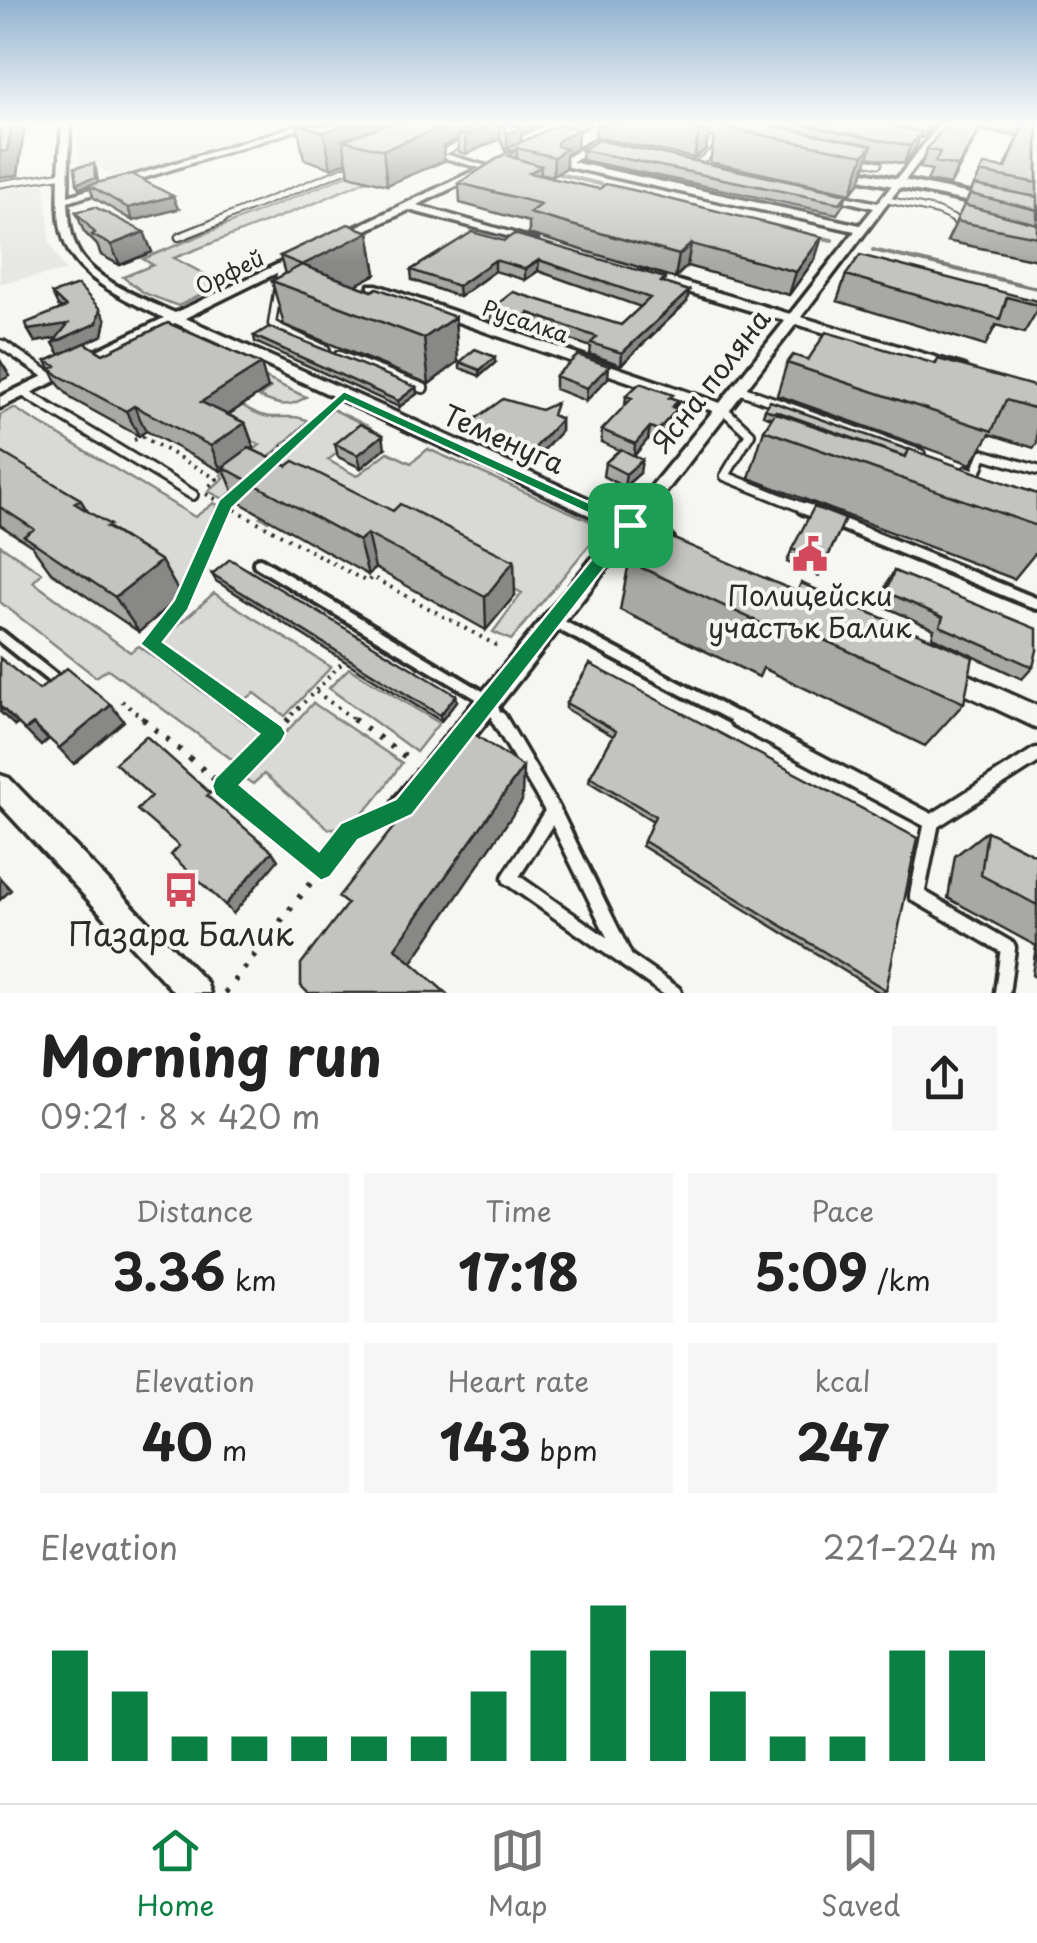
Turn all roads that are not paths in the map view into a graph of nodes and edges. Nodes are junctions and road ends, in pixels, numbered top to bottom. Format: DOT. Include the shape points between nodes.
graph roads {
  1 [pos="64,170"];
  2 [pos="161,170"];
  3 [pos="343,170"];
  4 [pos="485,170"];
  5 [pos="597,170"];
  6 [pos="837,170"];
  7 [pos="907,170"];
  8 [pos="64,174"];
  9 [pos="897,183"];
  10 [pos="0,184"];
  11 [pos="807,189"];
  12 [pos="65,200"];
  13 [pos="882,202"];
  14 [pos="408,206"];
  15 [pos="1037,212"];
  16 [pos="981,228"];
  17 [pos="861,229"];
  18 [pos="179,237"];
  19 [pos="328,244"];
  20 [pos="554,249"];
  21 [pos="822,250"];
  22 [pos="312,252"];
  23 [pos="844,261"];
  24 [pos="280,268"];
  25 [pos="628,270"];
  26 [pos="850,274"];
  27 [pos="373,288"];
  28 [pos="793,318"];
  29 [pos="173,320"];
  30 [pos="0,342"];
  31 [pos="981,375"];
  32 [pos="52,378"];
  33 [pos="424,388"];
  34 [pos="738,390"];
  35 [pos="22,392"];
  36 [pos="0,402"];
  37 [pos="723,409"];
  38 [pos="940,461"];
  39 [pos="958,468"];
  40 [pos="1037,470"];
  41 [pos="193,495"];
  42 [pos="630,525"];
  43 [pos="683,550"];
  44 [pos="259,563"];
  45 [pos="1037,604"];
  46 [pos="555,622"];
  47 [pos="0,636"];
  48 [pos="931,667"];
  49 [pos="61,686"];
  50 [pos="488,700"];
  51 [pos="1037,717"];
  52 [pos="1037,755"];
  53 [pos="0,788"];
  54 [pos="404,807"];
  55 [pos="553,811"];
  56 [pos="932,822"];
  57 [pos="626,960"];
  58 [pos="195,993"];
  59 [pos="674,993"];
  60 [pos="1002,993"];
  1 -- 8 [label="street, Теменуга"];
  2 -- 12 [label="street"];
  3 -- 18 [label="lane"];
  4 -- 14 [label="street"];
  5 -- 17 [label="street"];
  6 -- 9 [label="street"];
  7 -- 9 [label="street, Ясна поляна"];
  8 -- 10 [label="lane"];
  8 -- 12 [label="street, Теменуга"];
  9 -- 13 [label="street, Ясна поляна"];
  9 -- 15 [label="street"];
  11 -- 13 [label="street"];
  12 -- 29 [label="street, Теменуга" via="72,249 81,261 124,295"];
  13 -- 16 [label="lane" via="936,211"];
  13 -- 17 [label="street, Ясна поляна"];
  14 -- 19 [label="street"];
  14 -- 20 [label="street"];
  17 -- 23 [label="street, Ясна поляна"];
  21 -- 23 [label="street"];
  22 -- 24 [label="street, Орфей"];
  23 -- 26 [label="lane"];
  23 -- 28 [label="street, Ясна поляна"];
  24 -- 29 [label="street, Орфей"];
  24 -- 33 [label="lane" via="271,318 276,329"];
  25 -- 28 [label="street"];
  27 -- 37 [label="street, Русалка"];
  28 -- 31 [label="street"];
  28 -- 34 [label="street, Ясна поляна"];
  29 -- 32 [label="street, Орфей"];
  29 -- 42 [label="street, Теменуга"];
  30 -- 32 [label="lane"];
  32 -- 35 [label="street, Орфей"];
  34 -- 37 [label="street, Ясна поляна"];
  34 -- 38 [label="lane"];
  35 -- 36 [label="street, Орфей"];
  35 -- 41 [label="lane"];
  37 -- 42 [label="street, Ясна поляна"];
  37 -- 45 [label="lane" via="750,434 725,476"];
  39 -- 40 [label="lane" via="976,474 983,454"];
  42 -- 43 [label="street, Теменуга"];
  42 -- 46 [label="street, Ясна поляна"];
  44 -- 50 [label="lane"];
  46 -- 50 [label="street, Ясна поляна"];
  46 -- 56 [label="lane"];
  47 -- 49 [label="lane"];
  48 -- 51 [label="street"];
  50 -- 54 [label="street, Ясна поляна"];
  50 -- 55 [label="lane"];
  52 -- 56 [label="lane"];
  53 -- 58 [label="street"];
  55 -- 57 [label="lane"];
  55 -- 57 [label="lane" via="510,878"];
  56 -- 60 [label="lane" via="916,895 1008,948"];
  57 -- 59 [label="lane"];
}
